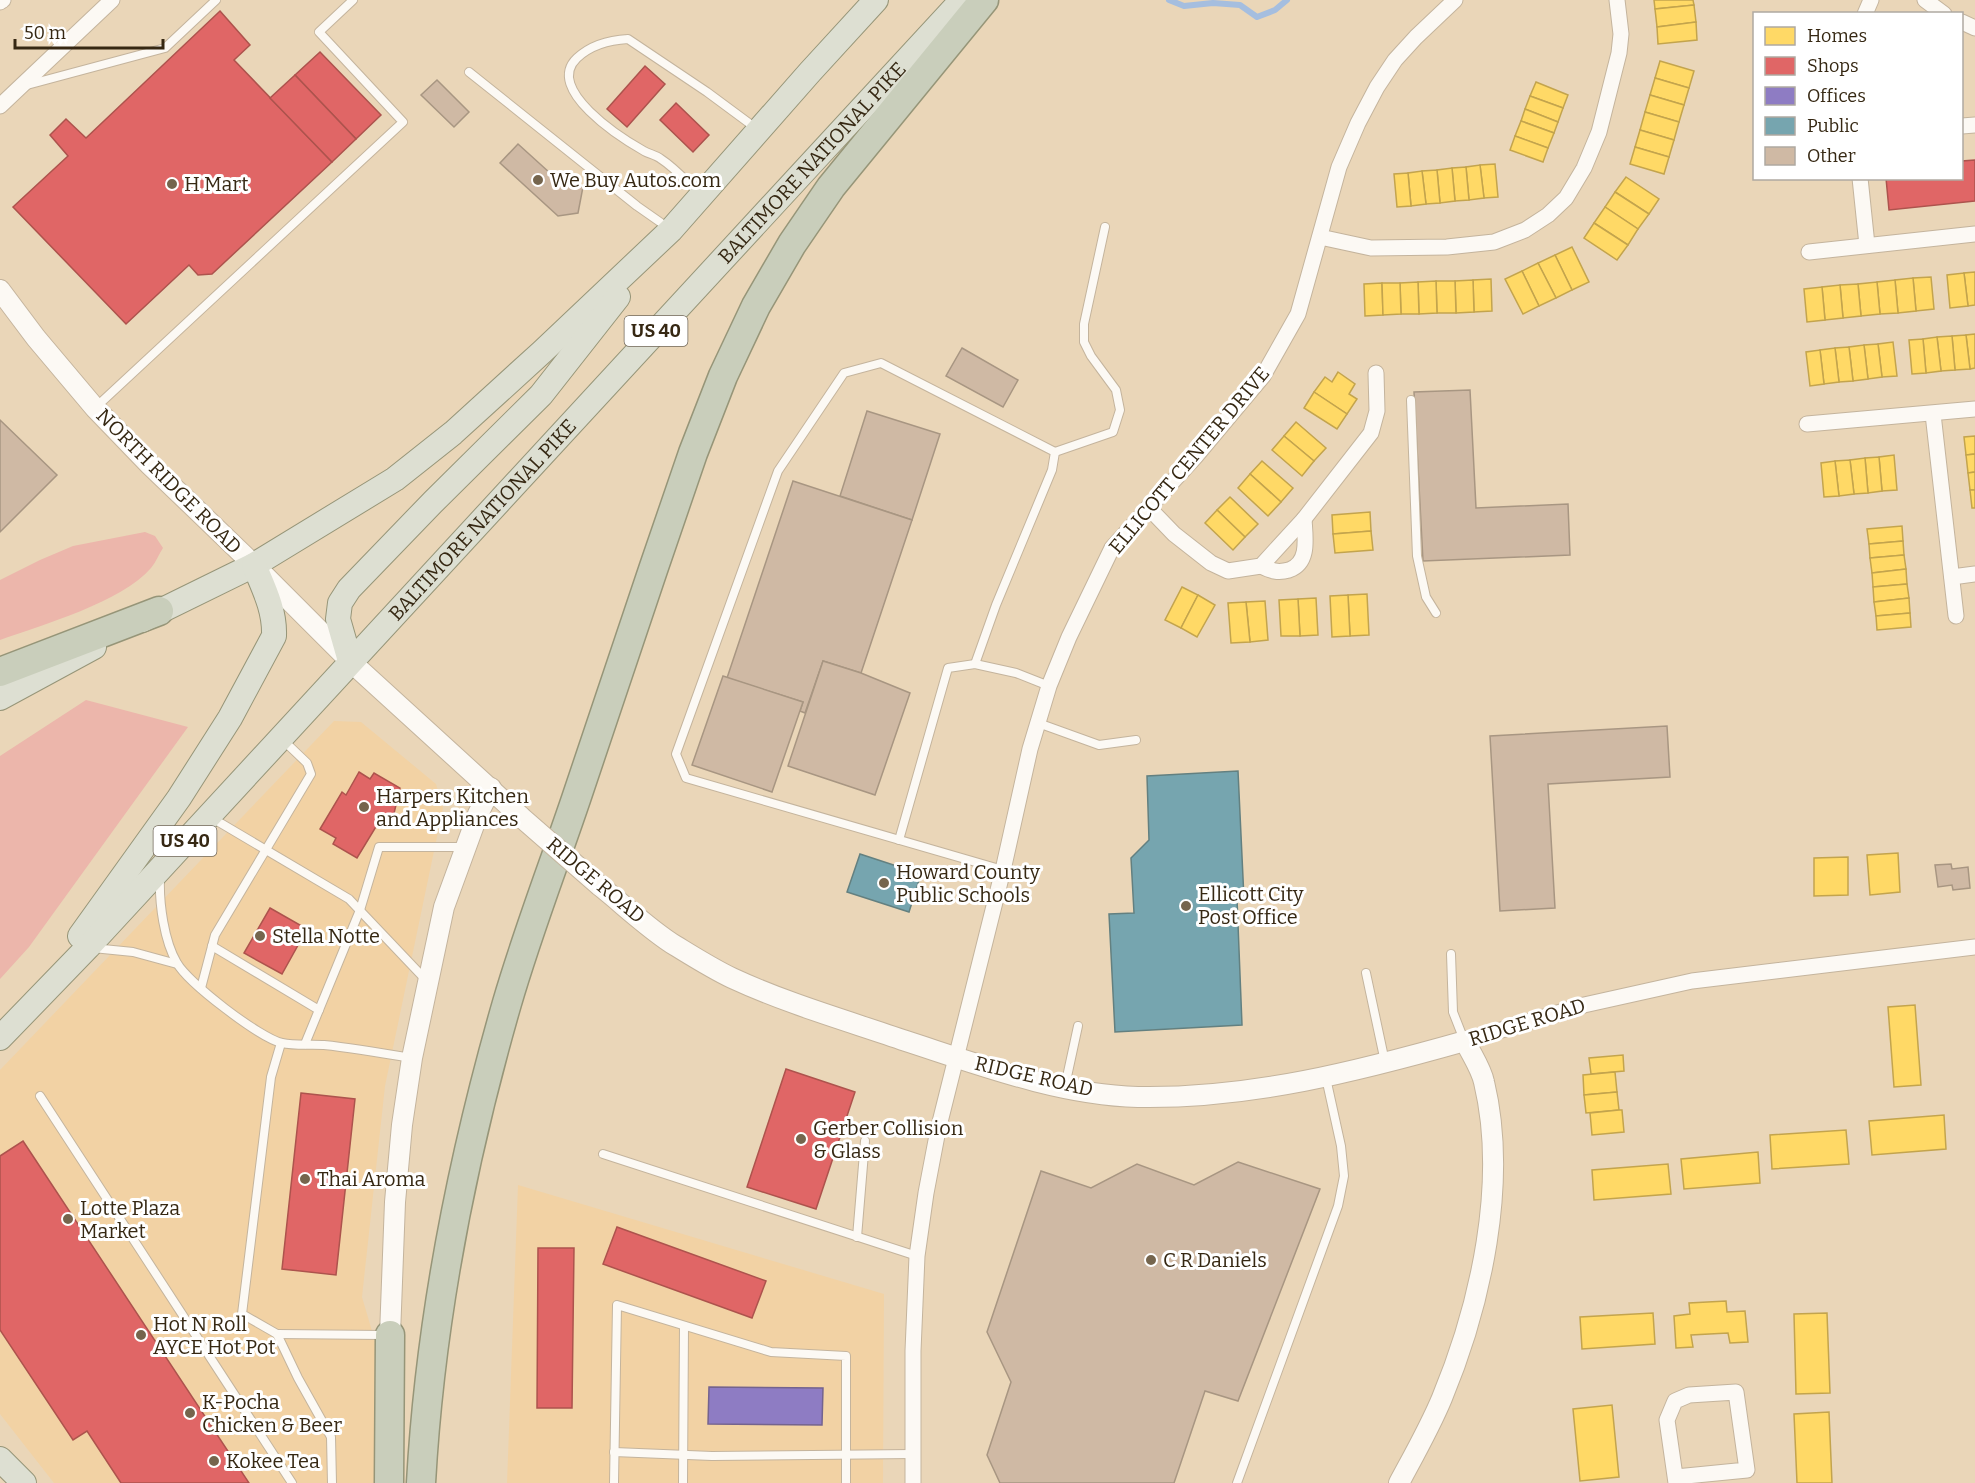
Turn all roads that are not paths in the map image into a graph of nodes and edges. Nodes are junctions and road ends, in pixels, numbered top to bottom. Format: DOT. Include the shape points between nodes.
graph roads {
  1 [pos="112,0"];
  2 [pos="216,0"];
  3 [pos="353,0"];
  4 [pos="876,0"];
  5 [pos="962,0"];
  6 [pos="984,0"];
  7 [pos="1455,0"];
  8 [pos="1617,0"];
  9 [pos="1926,0"];
  10 [pos="1941,12"];
  11 [pos="469,72"];
  12 [pos="20,87"];
  13 [pos="0,106"];
  14 [pos="758,130"];
  15 [pos="1860,180"];
  16 [pos="701,195"];
  17 [pos="1104,227"];
  18 [pos="671,230"];
  19 [pos="1975,234"];
  20 [pos="1320,237"];
  21 [pos="1867,245"];
  22 [pos="1809,252"];
  23 [pos="0,290"];
  24 [pos="1376,374"];
  25 [pos="1411,400"];
  26 [pos="95,408"];
  27 [pos="1975,409"];
  28 [pos="1934,414"];
  29 [pos="1807,424"];
  30 [pos="1055,452"];
  31 [pos="1148,507"];
  32 [pos="1304,519"];
  33 [pos="254,565"];
  34 [pos="1261,566"];
  35 [pos="1975,574"];
  36 [pos="1952,577"];
  37 [pos="159,611"];
  38 [pos="1436,613"];
  39 [pos="1956,616"];
  40 [pos="350,661"];
  41 [pos="975,664"];
  42 [pos="1049,686"];
  43 [pos="2,691"];
  44 [pos="1038,723"];
  45 [pos="280,737"];
  46 [pos="1136,740"];
  47 [pos="491,788"];
  48 [pos="208,816"];
  49 [pos="899,840"];
  50 [pos="466,847"];
  51 [pos="265,849"];
  52 [pos="161,867"];
  53 [pos="1003,870"];
  54 [pos="360,910"];
  55 [pos="212,946"];
  56 [pos="88,947"];
  57 [pos="1975,947"];
  58 [pos="1450,954"];
  59 [pos="177,964"];
  60 [pos="1366,973"];
  61 [pos="428,982"];
  62 [pos="201,988"];
  63 [pos="319,1010"];
  64 [pos="19,1020"];
  65 [pos="1078,1026"];
  66 [pos="0,1038"];
  67 [pos="1465,1041"];
  68 [pos="281,1043"];
  69 [pos="305,1044"];
  70 [pos="412,1058"];
  71 [pos="957,1058"];
  72 [pos="1385,1063"];
  73 [pos="1326,1078"];
  74 [pos="1065,1086"];
  75 [pos="40,1096"];
  76 [pos="865,1141"];
  77 [pos="603,1154"];
  78 [pos="858,1237"];
  79 [pos="917,1256"];
  80 [pos="684,1326"];
  81 [pos="277,1334"];
  82 [pos="390,1335"];
  83 [pos="614,1452"];
  84 [pos="683,1455"];
  85 [pos="847,1455"];
  86 [pos="914,1455"];
  87 [pos="0,1459"];
  88 [pos="1676,1480"];
  89 [pos="24,1483"];
  90 [pos="292,1483"];
  91 [pos="332,1483"];
  92 [pos="389,1483"];
  93 [pos="421,1483"];
  94 [pos="614,1483"];
  95 [pos="683,1483"];
  96 [pos="846,1483"];
  97 [pos="913,1483"];
  98 [pos="1237,1483"];
  99 [pos="1400,1483"];
  1 -- 12 [label="street"];
  2 -- 12 [label="lane" via="165,48"];
  3 -- 26 [label="lane" via="319,32 403,122"];
  4 -- 14 [label="main road"];
  5 -- 40 [label="main road, BALTIMORE NATIONAL PIKE / US 40"];
  6 -- 93 [label="highway" via="831,188 792,244 756,306 693,453 508,1000 482,1096 441,1294"];
  7 -- 20 [label="street, ELLICOTT CENTER DRIVE" via="1395,60 1377,87 1339,166"];
  8 -- 20 [label="street" via="1619,53 1599,132 1566,198 1548,215 1526,230 1494,242 1447,247 1371,248"];
  9 -- 10 [label="street"];
  11 -- 18 [label="lane"];
  12 -- 13 [label="street"];
  14 -- 16 [label="main road"];
  14 -- 16 [label="lane" via="627,39 603,43 574,60 568,76 576,96 604,124 661,159"];
  15 -- 21 [label="street"];
  16 -- 18 [label="main road"];
  17 -- 30 [label="lane" via="1084,324 1084,342 1116,390 1120,410 1113,432"];
  18 -- 33 [label="main road" via="453,433 395,479"];
  18 -- 40 [label="main road" via="541,395 349,590 340,603 338,619"];
  19 -- 21 [label="street"];
  20 -- 31 [label="street, ELLICOTT CENTER DRIVE" via="1298,314 1263,376"];
  21 -- 22 [label="street"];
  23 -- 26 [label="street, NORTH RIDGE ROAD"];
  24 -- 32 [label="street" via="1377,411 1371,433"];
  25 -- 38 [label="lane" via="1417,556 1426,597"];
  26 -- 33 [label="street, NORTH RIDGE ROAD"];
  27 -- 28 [label="street"];
  28 -- 29 [label="street"];
  28 -- 36 [label="street"];
  30 -- 41 [label="lane" via="1052,470"];
  30 -- 49 [label="lane" via="880,363 844,373 778,471 676,754 686,778"];
  31 -- 34 [label="street" via="1211,563 1228,571"];
  31 -- 42 [label="street, ELLICOTT CENTER DRIVE" via="1112,548"];
  32 -- 34 [label="street"];
  32 -- 34 [label="street" via="1304,557 1296,567 1273,572"];
  33 -- 37 [label="main road"];
  33 -- 40 [label="street, NORTH RIDGE ROAD"];
  33 -- 64 [label="main road" via="272,608 274,636 230,718 179,798"];
  35 -- 36 [label="street"];
  36 -- 39 [label="street"];
  37 -- 43 [label="highway"];
  40 -- 45 [label="main road, BALTIMORE NATIONAL PIKE / US 40"];
  40 -- 47 [label="street, RIDGE ROAD"];
  41 -- 42 [label="lane" via="1016,673"];
  41 -- 49 [label="lane" via="948,668"];
  42 -- 44 [label="street, ELLICOTT CENTER DRIVE"];
  44 -- 46 [label="lane" via="1099,746"];
  44 -- 53 [label="street, ELLICOTT CENTER DRIVE"];
  45 -- 48 [label="main road, BALTIMORE NATIONAL PIKE / US 40"];
  45 -- 51 [label="lane" via="307,763 311,774"];
  47 -- 50 [label="street"];
  47 -- 71 [label="street, RIDGE ROAD, bridge" via="600,886 674,945 732,978"];
  48 -- 51 [label="lane"];
  48 -- 52 [label="main road, BALTIMORE NATIONAL PIKE / US 40"];
  49 -- 53 [label="lane"];
  50 -- 54 [label="lane" via="379,847"];
  50 -- 61 [label="street" via="444,907"];
  51 -- 54 [label="lane" via="349,899"];
  51 -- 55 [label="lane"];
  52 -- 56 [label="main road, BALTIMORE NATIONAL PIKE / US 40"];
  52 -- 59 [label="lane" via="159,902"];
  53 -- 71 [label="street, ELLICOTT CENTER DRIVE"];
  54 -- 61 [label="lane"];
  54 -- 63 [label="lane"];
  55 -- 62 [label="lane"];
  55 -- 63 [label="lane"];
  56 -- 59 [label="lane" via="133,952"];
  56 -- 64 [label="main road, BALTIMORE NATIONAL PIKE / US 40"];
  57 -- 67 [label="street, RIDGE ROAD" via="1682,983 1584,1005"];
  58 -- 67 [label="lane" via="1453,1012"];
  59 -- 62 [label="lane"];
  60 -- 72 [label="lane"];
  61 -- 70 [label="street"];
  62 -- 68 [label="lane" via="243,1023"];
  63 -- 69 [label="lane"];
  64 -- 66 [label="main road, BALTIMORE NATIONAL PIKE / US 40"];
  65 -- 74 [label="lane"];
  67 -- 72 [label="street, RIDGE ROAD"];
  67 -- 99 [label="street" via="1484,1080 1493,1137 1491,1208 1482,1274 1466,1335 1442,1399"];
  68 -- 69 [label="lane"];
  68 -- 81 [label="lane" via="271,1077 242,1314"];
  69 -- 70 [label="lane"];
  70 -- 82 [label="street" via="395,1202"];
  71 -- 74 [label="street, RIDGE ROAD"];
  71 -- 79 [label="street, ELLICOTT CENTER DRIVE" via="938,1130"];
  72 -- 73 [label="street, RIDGE ROAD"];
  73 -- 74 [label="street, RIDGE ROAD" via="1247,1090 1137,1097"];
  73 -- 98 [label="lane" via="1344,1176 1338,1206"];
  75 -- 90 [label="lane"];
  76 -- 78 [label="lane"];
  77 -- 78 [label="lane"];
  78 -- 79 [label="lane"];
  79 -- 86 [label="street, ELLICOTT CENTER DRIVE"];
  80 -- 83 [label="lane" via="617,1305"];
  80 -- 84 [label="lane"];
  80 -- 85 [label="lane" via="771,1352 846,1356"];
  81 -- 82 [label="lane"];
  81 -- 91 [label="lane" via="331,1437"];
  82 -- 92 [label="highway"];
  83 -- 84 [label="lane"];
  83 -- 94 [label="lane"];
  84 -- 85 [label="lane"];
  84 -- 95 [label="lane"];
  85 -- 86 [label="lane"];
  85 -- 96 [label="lane"];
  86 -- 97 [label="street, ELLICOTT CENTER DRIVE"];
  87 -- 89 [label="main road"];
  88 -- 88 [label="street" via="1666,1420 1676,1401 1689,1395 1736,1392 1748,1470"];
}
